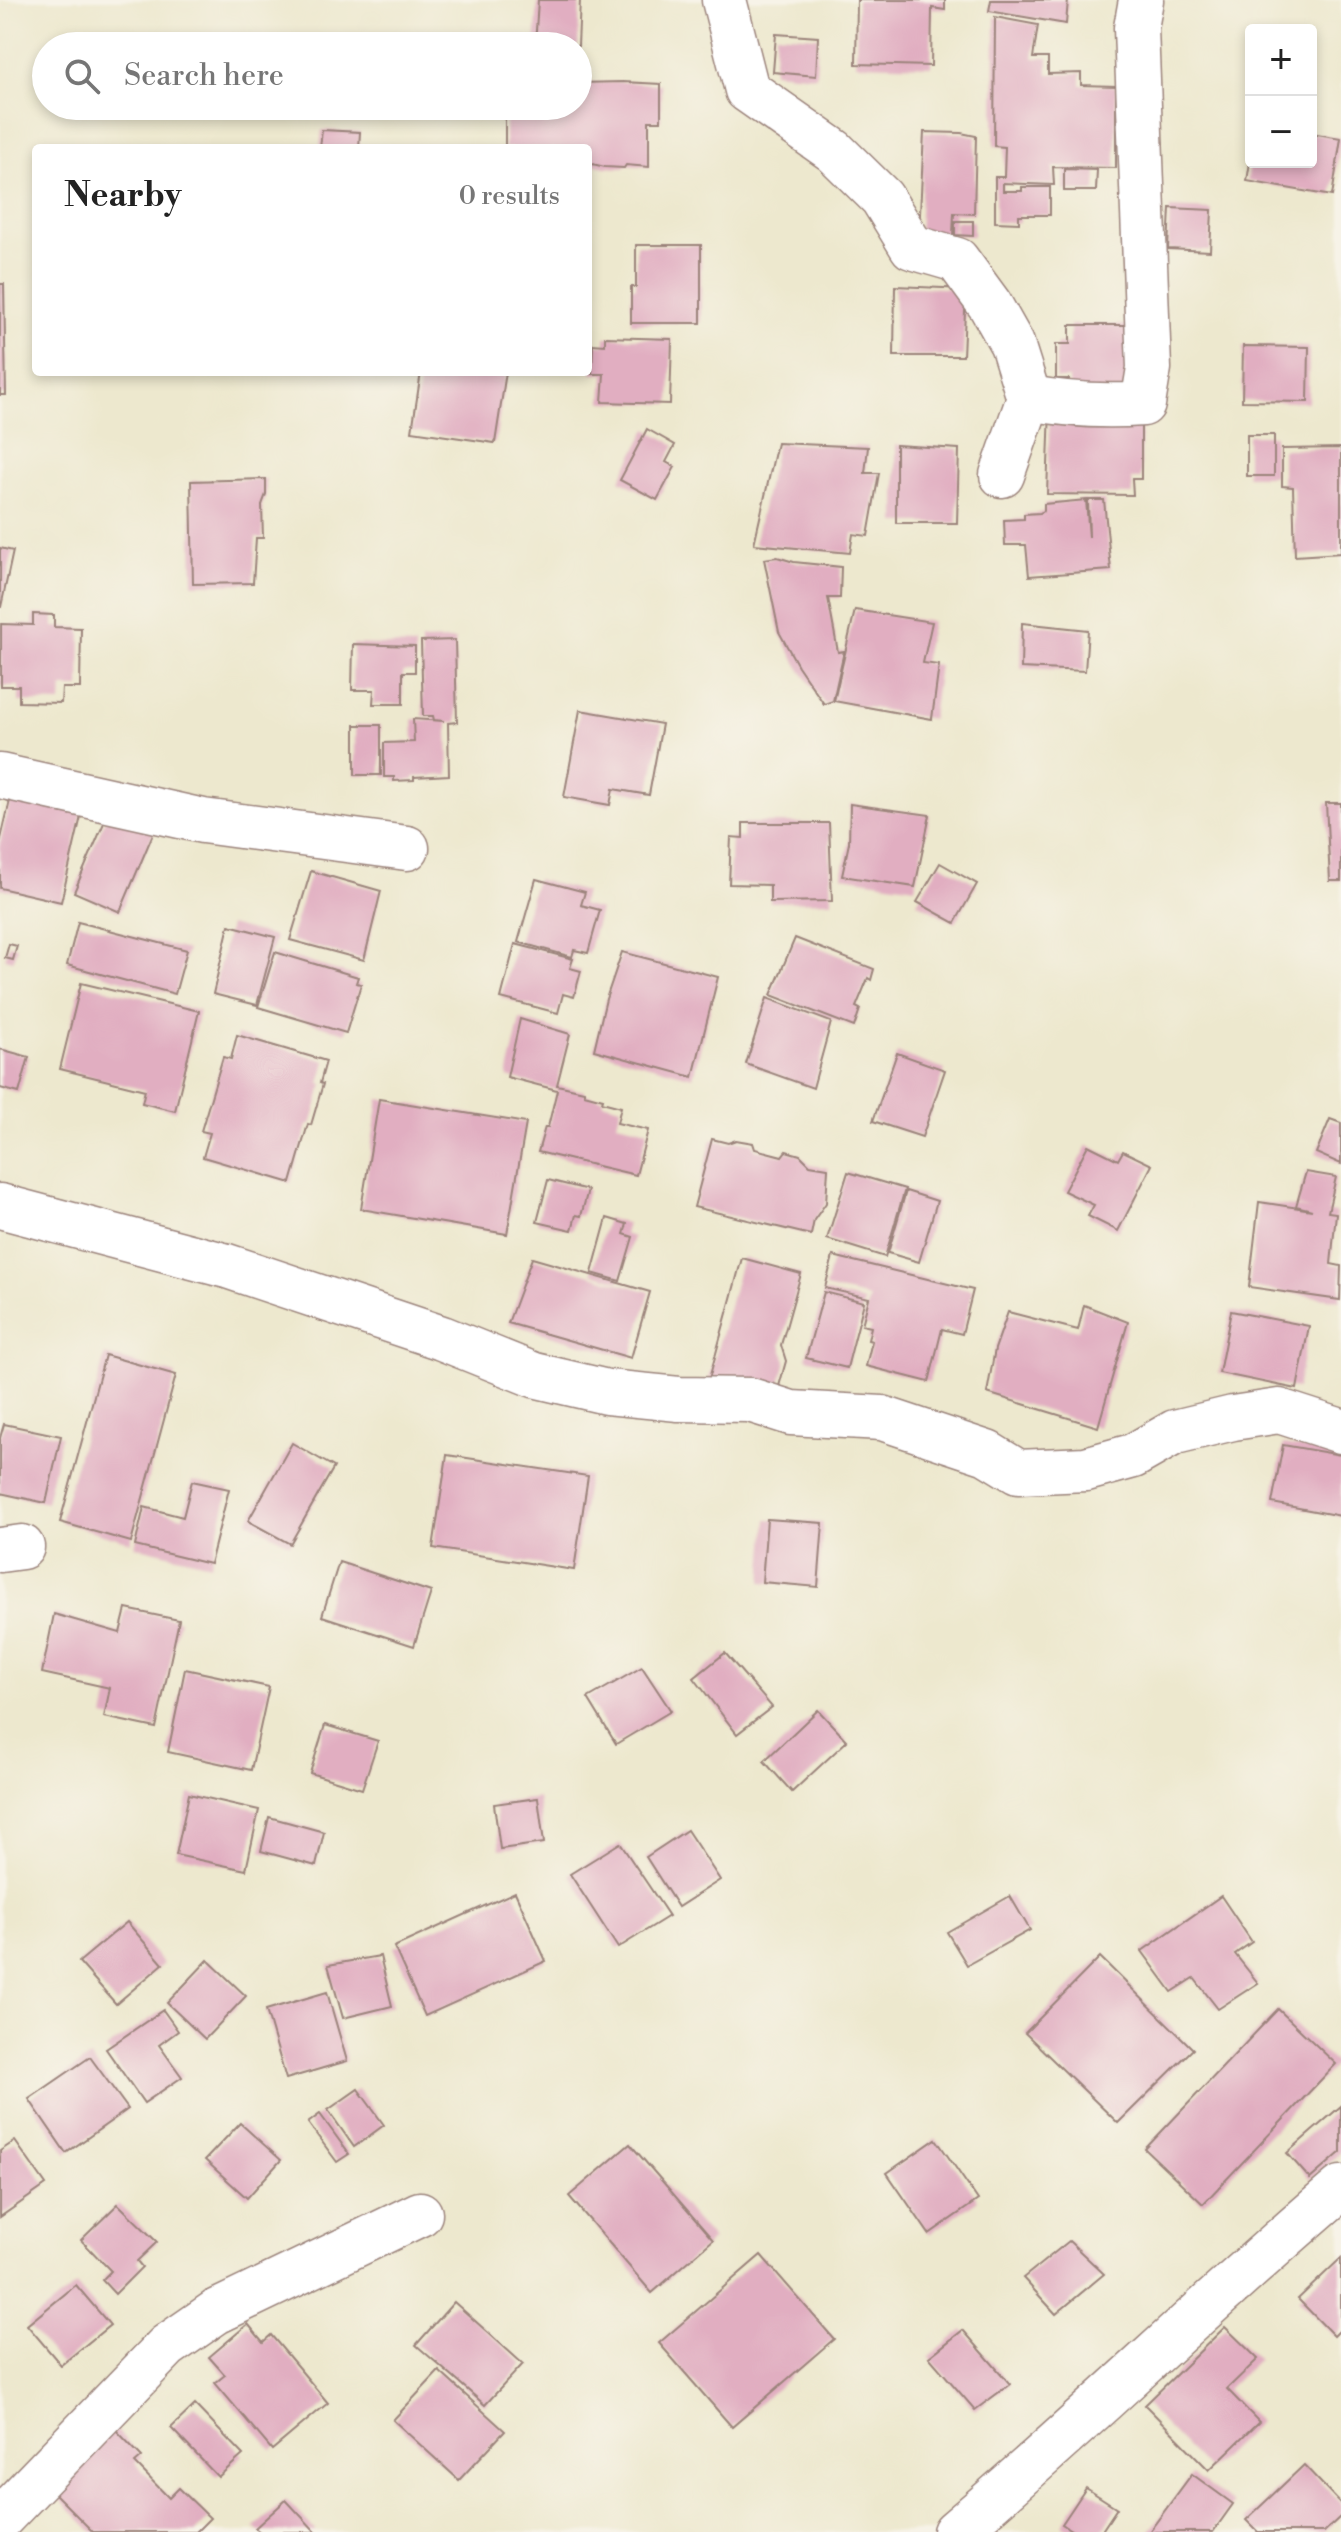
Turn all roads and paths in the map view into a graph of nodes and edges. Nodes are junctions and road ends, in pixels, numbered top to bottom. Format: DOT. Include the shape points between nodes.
graph roads {
  1 [pos="724,0"];
  2 [pos="1141,0"];
  3 [pos="1029,398"];
  4 [pos="1002,475"];
  5 [pos="0,776"];
  6 [pos="407,848"];
  7 [pos="0,1206"];
  8 [pos="1341,1431"];
  9 [pos="1341,2188"];
  10 [pos="420,2214"];
  11 [pos="0,2519"];
  12 [pos="955,2532"];
  1 -- 3 [label="street" via="747,90 834,151 882,198 912,247 957,260 1012,344"];
  2 -- 3 [label="street" via="1136,28 1149,368 1143,404 1106,407"];
  3 -- 4 [label="street"];
  5 -- 6 [label="street" via="203,821"];
  7 -- 8 [label="street" via="227,1266 442,1338 534,1375 607,1392 750,1400 791,1413 882,1418 987,1453 1018,1472 1086,1469 1133,1456 1175,1432 1279,1411"];
  9 -- 12 [label="street"];
  10 -- 11 [label="street" via="216,2312 167,2346"];
}
